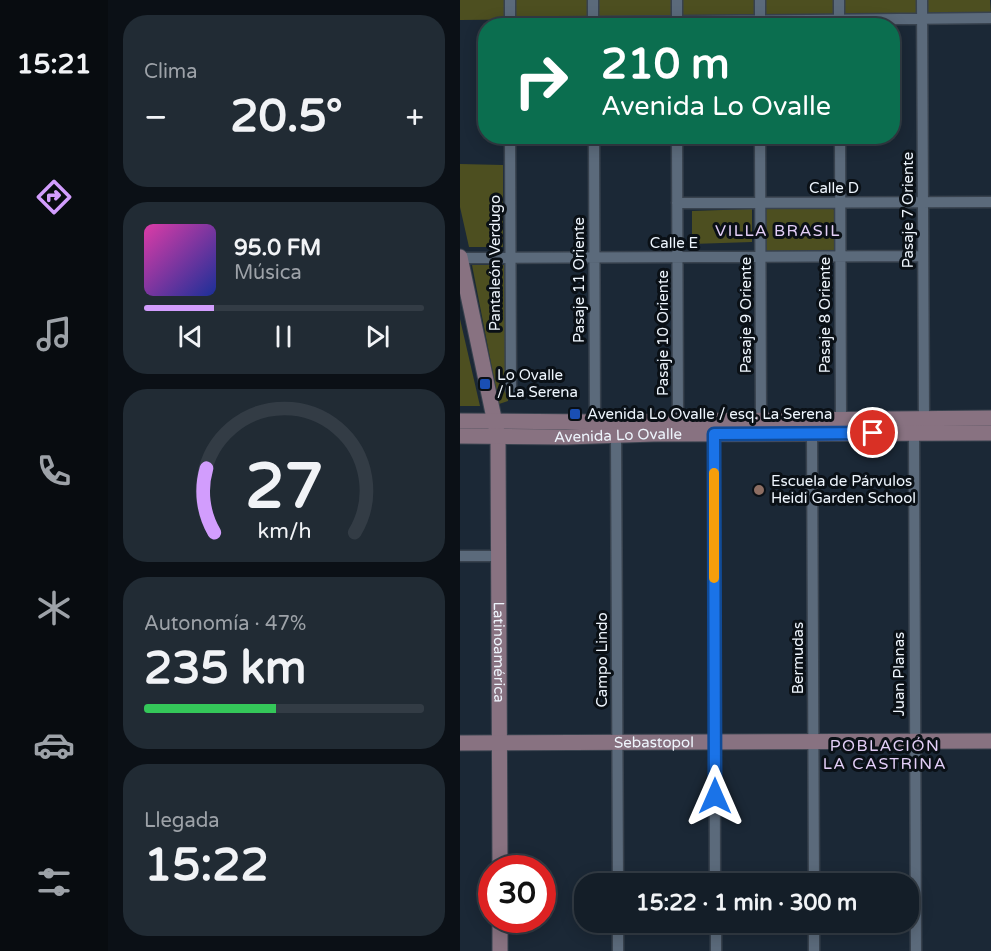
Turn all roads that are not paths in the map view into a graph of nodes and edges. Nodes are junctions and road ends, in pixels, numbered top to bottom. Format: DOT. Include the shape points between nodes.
graph roads {
  1 [pos="510,0"];
  2 [pos="593,0"];
  3 [pos="676,0"];
  4 [pos="760,0"];
  5 [pos="839,0"];
  6 [pos="922,0"];
  7 [pos="510,18"];
  8 [pos="593,18"];
  9 [pos="677,18"];
  10 [pos="760,18"];
  11 [pos="839,18"];
  12 [pos="991,18"];
  13 [pos="922,19"];
  14 [pos="900,20"];
  15 [pos="510,144"];
  16 [pos="594,144"];
  17 [pos="677,144"];
  18 [pos="760,144"];
  19 [pos="840,144"];
  20 [pos="991,202"];
  21 [pos="677,203"];
  22 [pos="760,203"];
  23 [pos="840,203"];
  24 [pos="923,203"];
  25 [pos="923,256"];
  26 [pos="761,257"];
  27 [pos="840,257"];
  28 [pos="460,258"];
  29 [pos="510,258"];
  30 [pos="594,258"];
  31 [pos="678,258"];
  32 [pos="511,390"];
  33 [pos="991,418"];
  34 [pos="924,419"];
  35 [pos="460,421"];
  36 [pos="495,421"];
  37 [pos="841,421"];
  38 [pos="595,422"];
  39 [pos="678,422"];
  40 [pos="761,422"];
  41 [pos="812,433"];
  42 [pos="914,433"];
  43 [pos="991,433"];
  44 [pos="714,434"];
  45 [pos="460,436"];
  46 [pos="616,436"];
  47 [pos="498,437"];
  48 [pos="460,556"];
  49 [pos="498,556"];
  50 [pos="991,741"];
  51 [pos="715,742"];
  52 [pos="813,742"];
  53 [pos="915,742"];
  54 [pos="460,743"];
  55 [pos="499,743"];
  56 [pos="617,743"];
  57 [pos="500,855"];
  58 [pos="618,873"];
  59 [pos="715,873"];
  60 [pos="814,873"];
  61 [pos="500,933"];
  62 [pos="618,933"];
  63 [pos="716,933"];
  64 [pos="814,933"];
  65 [pos="500,951"];
  66 [pos="618,951"];
  67 [pos="716,951"];
  68 [pos="814,951"];
  69 [pos="916,951"];
  1 -- 7 [label="street"];
  2 -- 8 [label="street"];
  3 -- 9 [label="street"];
  4 -- 10 [label="street"];
  5 -- 11 [label="street"];
  6 -- 13 [label="street, Pasaje 7 Oriente"];
  12 -- 13 [label="street"];
  13 -- 14 [label="street"];
  13 -- 24 [label="street, Pasaje 7 Oriente"];
  15 -- 29 [label="street, Pantaleón Verdugo"];
  16 -- 30 [label="street, Pasaje 11 Oriente"];
  17 -- 21 [label="street, Pasaje 10 Oriente"];
  18 -- 22 [label="street, Pasaje 9 Oriente"];
  19 -- 23 [label="street, Pasaje 8 Oriente"];
  20 -- 24 [label="street, Calle D"];
  21 -- 22 [label="street, Calle D"];
  21 -- 31 [label="street, Pasaje 10 Oriente"];
  22 -- 23 [label="street, Calle D"];
  22 -- 26 [label="street, Pasaje 9 Oriente"];
  23 -- 24 [label="street, Calle D"];
  23 -- 27 [label="street, Pasaje 8 Oriente"];
  24 -- 25 [label="street, Pasaje 7 Oriente"];
  25 -- 27 [label="street, Calle E"];
  25 -- 34 [label="street, Pasaje 7 Oriente"];
  26 -- 27 [label="street, Calle E"];
  26 -- 31 [label="street, Calle E"];
  26 -- 40 [label="street, Pasaje 9 Oriente"];
  27 -- 37 [label="street, Pasaje 8 Oriente"];
  28 -- 29 [label="street, Calle E"];
  28 -- 36 [label="main road, Latinoamérica"];
  29 -- 30 [label="street, Calle E"];
  29 -- 32 [label="street, Pantaleón Verdugo"];
  30 -- 31 [label="street, Calle E"];
  30 -- 38 [label="street, Pasaje 11 Oriente"];
  31 -- 39 [label="street, Pasaje 10 Oriente"];
  33 -- 34 [label="main road, Avenida Lo Ovalle"];
  34 -- 37 [label="main road, Avenida Lo Ovalle"];
  35 -- 36 [label="main road, Avenida Lo Ovalle"];
  36 -- 38 [label="main road, Avenida Lo Ovalle"];
  36 -- 47 [label="main road, Latinoamérica"];
  37 -- 40 [label="main road, Avenida Lo Ovalle"];
  38 -- 39 [label="main road, Avenida Lo Ovalle"];
  39 -- 40 [label="main road, Avenida Lo Ovalle"];
  41 -- 42 [label="main road, Avenida Lo Ovalle"];
  41 -- 44 [label="main road, Avenida Lo Ovalle"];
  41 -- 52 [label="street, Bermudas"];
  42 -- 43 [label="main road, Avenida Lo Ovalle"];
  42 -- 53 [label="street, Juan Planas"];
  44 -- 46 [label="main road, Avenida Lo Ovalle"];
  44 -- 51 [label="street"];
  45 -- 47 [label="main road, Avenida Lo Ovalle"];
  46 -- 47 [label="main road, Avenida Lo Ovalle"];
  46 -- 56 [label="street, Campo Lindo"];
  47 -- 49 [label="main road, Latinoamérica"];
  48 -- 49 [label="street"];
  49 -- 55 [label="main road, Latinoamérica"];
  50 -- 53 [label="main road, Sebastopol"];
  51 -- 52 [label="main road, Sebastopol"];
  51 -- 56 [label="main road, Sebastopol"];
  51 -- 59 [label="street"];
  52 -- 53 [label="main road, Sebastopol"];
  52 -- 60 [label="street, Bermudas"];
  53 -- 69 [label="street, Juan Planas"];
  54 -- 55 [label="main road, Sebastopol"];
  55 -- 56 [label="main road, Sebastopol"];
  55 -- 57 [label="main road, Latinoamérica"];
  56 -- 58 [label="street, Campo Lindo"];
  61 -- 65 [label="main road"];
  62 -- 66 [label="street"];
  63 -- 67 [label="street"];
  64 -- 68 [label="street"];
}
